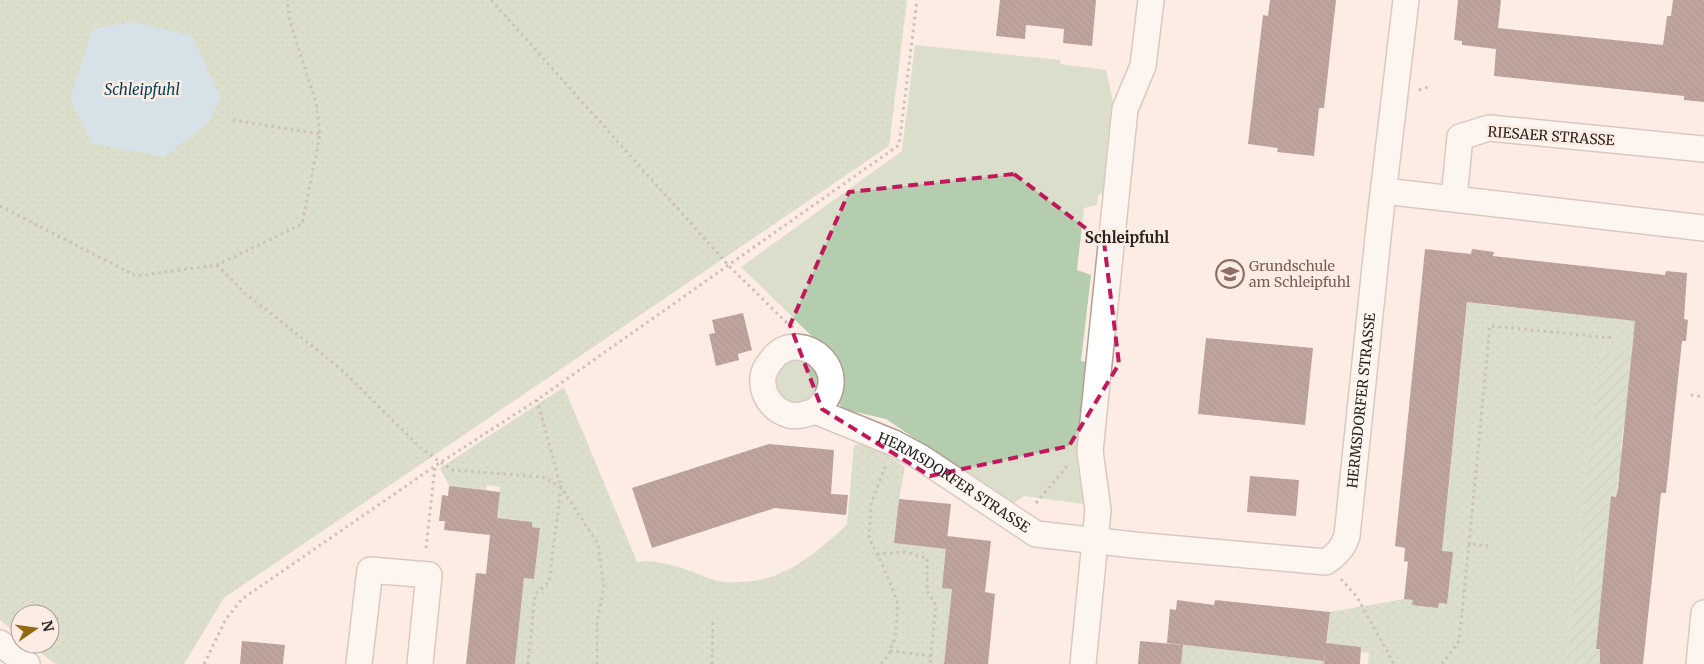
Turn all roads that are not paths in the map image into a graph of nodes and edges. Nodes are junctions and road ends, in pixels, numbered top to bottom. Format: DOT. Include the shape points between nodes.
graph roads {
  1 [pos="1151,0"];
  2 [pos="1406,0"];
  3 [pos="1704,149"];
  4 [pos="1384,191"];
  5 [pos="1454,198"];
  6 [pos="1704,228"];
  7 [pos="815,411"];
  8 [pos="1095,541"];
  9 [pos="1704,614"];
  10 [pos="0,643"];
  11 [pos="27,664"];
  12 [pos="359,664"];
  13 [pos="420,664"];
  14 [pos="1083,664"];
  15 [pos="1699,664"];
  1 -- 8 [label="street" via="1143,66 1125,109 1090,451 1098,510"];
  2 -- 4 [label="street, HERMSDORFER STRASSE"];
  3 -- 5 [label="street, RIESAER STRASSE" via="1489,128 1460,137"];
  4 -- 5 [label="street"];
  4 -- 8 [label="street, HERMSDORFER STRASSE" via="1344,546 1326,562"];
  5 -- 6 [label="street"];
  7 -- 7 [label="street" via="828,396 831,385 827,365 820,356 802,348 788,348 776,354 763,376 763,389 768,400 777,410 790,415 802,416"];
  7 -- 8 [label="street, HERMSDORFER STRASSE" via="920,457 1036,534"];
  8 -- 14 [label="street"];
  9 -- 15 [label="street"];
  10 -- 11 [label="street"];
  12 -- 13 [label="street" via="370,570 429,575"];
}
